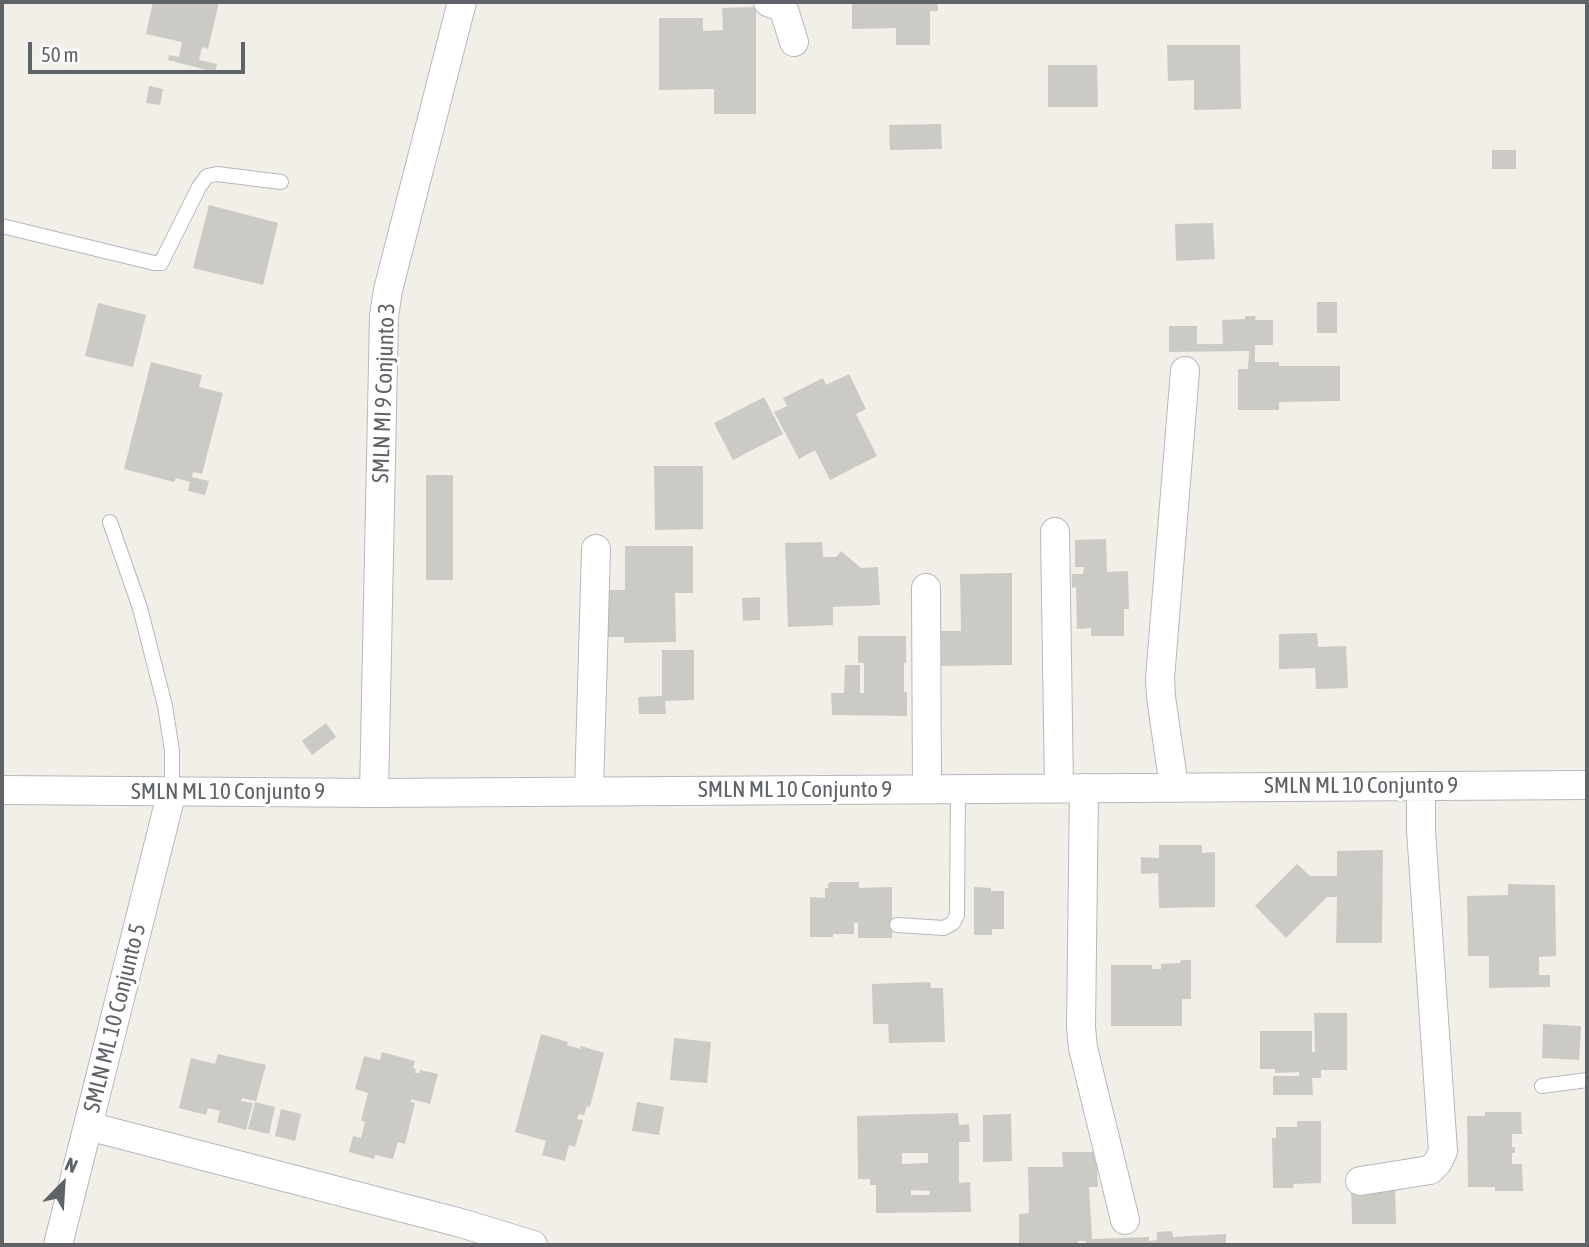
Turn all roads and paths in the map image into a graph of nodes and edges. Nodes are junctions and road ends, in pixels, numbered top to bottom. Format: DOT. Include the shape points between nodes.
graph roads {
  1 [pos="462,2"];
  2 [pos="768,2"];
  3 [pos="794,41"];
  4 [pos="281,182"];
  5 [pos="2,226"];
  6 [pos="1185,371"];
  7 [pos="110,522"];
  8 [pos="1055,533"];
  9 [pos="596,549"];
  10 [pos="926,589"];
  11 [pos="1587,785"];
  12 [pos="1421,786"];
  13 [pos="1174,787"];
  14 [pos="1071,788"];
  15 [pos="927,789"];
  16 [pos="958,789"];
  17 [pos="2,790"];
  18 [pos="172,791"];
  19 [pos="589,792"];
  20 [pos="374,793"];
  21 [pos="897,925"];
  22 [pos="1587,1080"];
  23 [pos="1542,1086"];
  24 [pos="88,1126"];
  25 [pos="1360,1181"];
  26 [pos="1125,1220"];
  27 [pos="58,1245"];
  28 [pos="533,1245"];
  1 -- 20 [label="street, SMLN MI 9 Conjunto 3" via="384,316"];
  2 -- 3 [label="street" via="782,7"];
  4 -- 5 [label="lane" via="207,176 161,263"];
  6 -- 13 [label="street" via="1160,678"];
  7 -- 18 [label="lane" via="140,608 165,706"];
  8 -- 14 [label="street"];
  9 -- 19 [label="street"];
  10 -- 15 [label="street"];
  11 -- 12 [label="street, SMLN ML 10 Conjunto 9"];
  12 -- 13 [label="street, SMLN ML 10 Conjunto 9"];
  12 -- 25 [label="street" via="1443,1151 1430,1170"];
  13 -- 14 [label="street, SMLN ML 10 Conjunto 9"];
  14 -- 16 [label="street, SMLN ML 10 Conjunto 9"];
  14 -- 26 [label="street" via="1083,1048"];
  15 -- 16 [label="street, SMLN ML 10 Conjunto 9"];
  15 -- 19 [label="street, SMLN ML 10 Conjunto 9"];
  16 -- 21 [label="lane" via="957,915 944,928"];
  17 -- 18 [label="street, SMLN ML 10 Conjunto 9"];
  18 -- 20 [label="street, SMLN ML 10 Conjunto 9"];
  18 -- 24 [label="street, SMLN ML 10 Conjunto 5"];
  19 -- 20 [label="street, SMLN ML 10 Conjunto 9"];
  22 -- 23 [label="lane"];
  24 -- 27 [label="street, SMLN ML 10 Conjunto 5"];
  24 -- 28 [label="street"];
}
